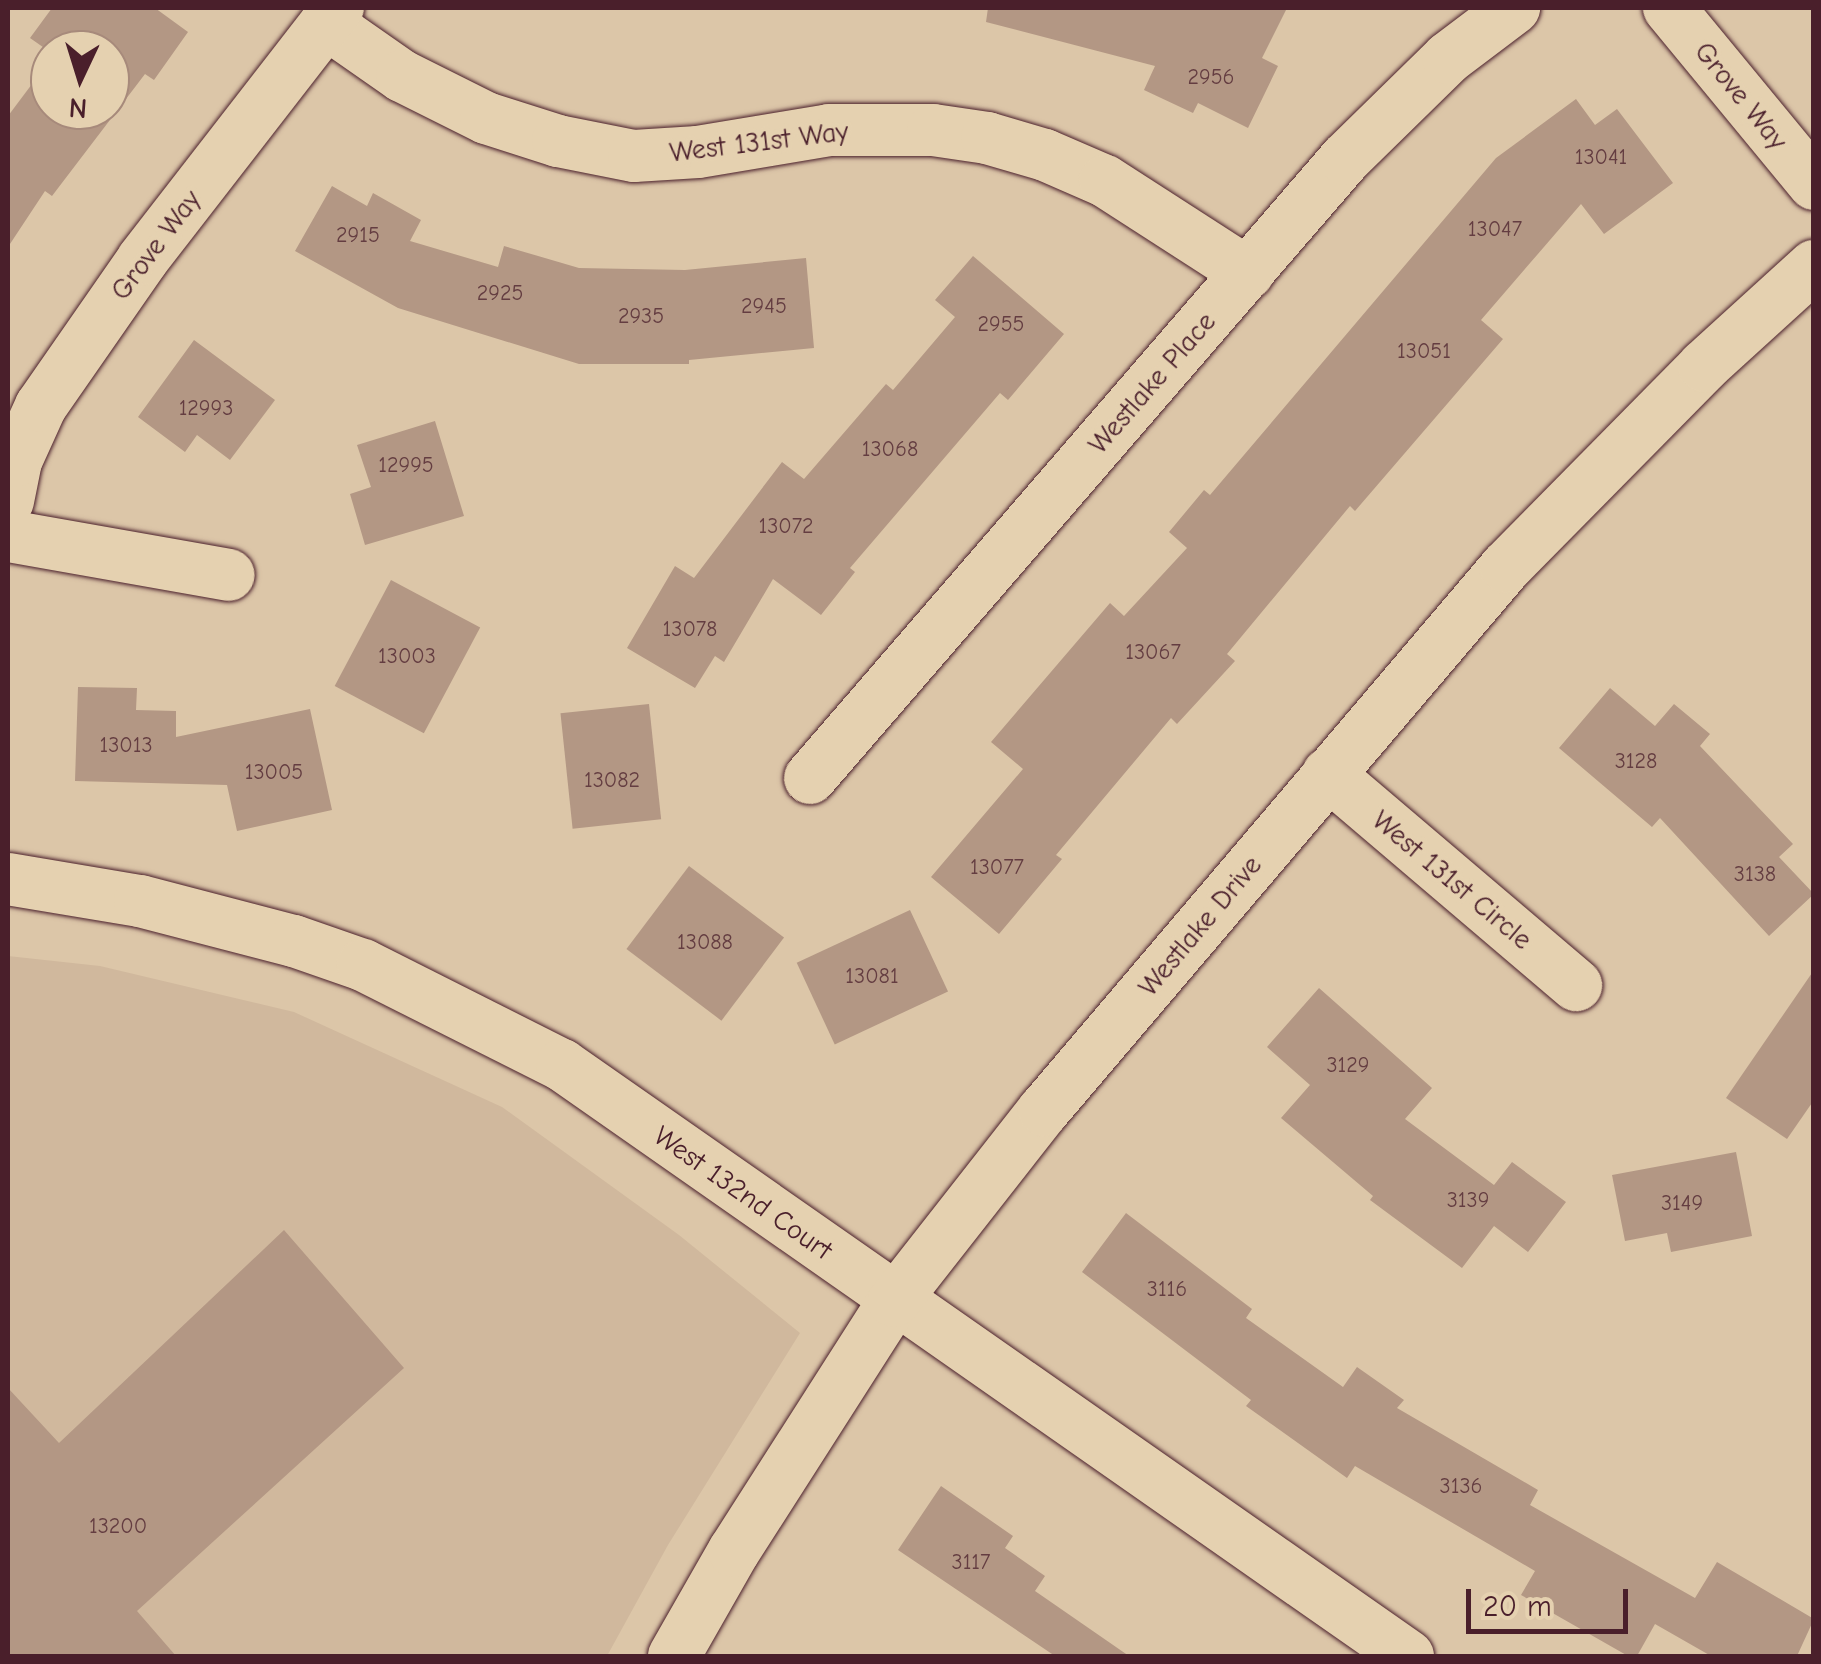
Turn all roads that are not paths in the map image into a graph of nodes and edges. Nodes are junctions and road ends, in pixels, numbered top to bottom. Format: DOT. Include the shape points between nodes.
graph roads {
  1 [pos="1514,8"];
  2 [pos="1668,8"];
  3 [pos="332,15"];
  4 [pos="1814,184"];
  5 [pos="1814,266"];
  6 [pos="1248,273"];
  7 [pos="8,501"];
  8 [pos="8,536"];
  9 [pos="229,575"];
  10 [pos="1328,774"];
  11 [pos="810,778"];
  12 [pos="8,879"];
  13 [pos="1576,985"];
  14 [pos="894,1301"];
  15 [pos="674,1656"];
  16 [pos="1408,1656"];
  1 -- 6 [label="street, Westlake Place" via="1448,58 1344,158"];
  2 -- 4 [label="street, Grove Way"];
  3 -- 6 [label="street, West 131st Way" via="402,76 486,118 558,142 634,156 829,130 933,130 986,138 1105,181"];
  3 -- 7 [label="street, Grove Way" via="143,260 41,406 16,460"];
  5 -- 10 [label="street, Westlake Drive" via="1574,494"];
  6 -- 11 [label="street, Westlake Place"];
  8 -- 9 [label="street"];
  10 -- 13 [label="street, West 131st Circle"];
  10 -- 14 [label="street, Westlake Drive" via="1044,1110"];
  12 -- 14 [label="street, West 132nd Court" via="140,901 363,965 562,1065"];
  14 -- 15 [label="street, Westlake Drive"];
  14 -- 16 [label="street, West 132nd Court"];
}
